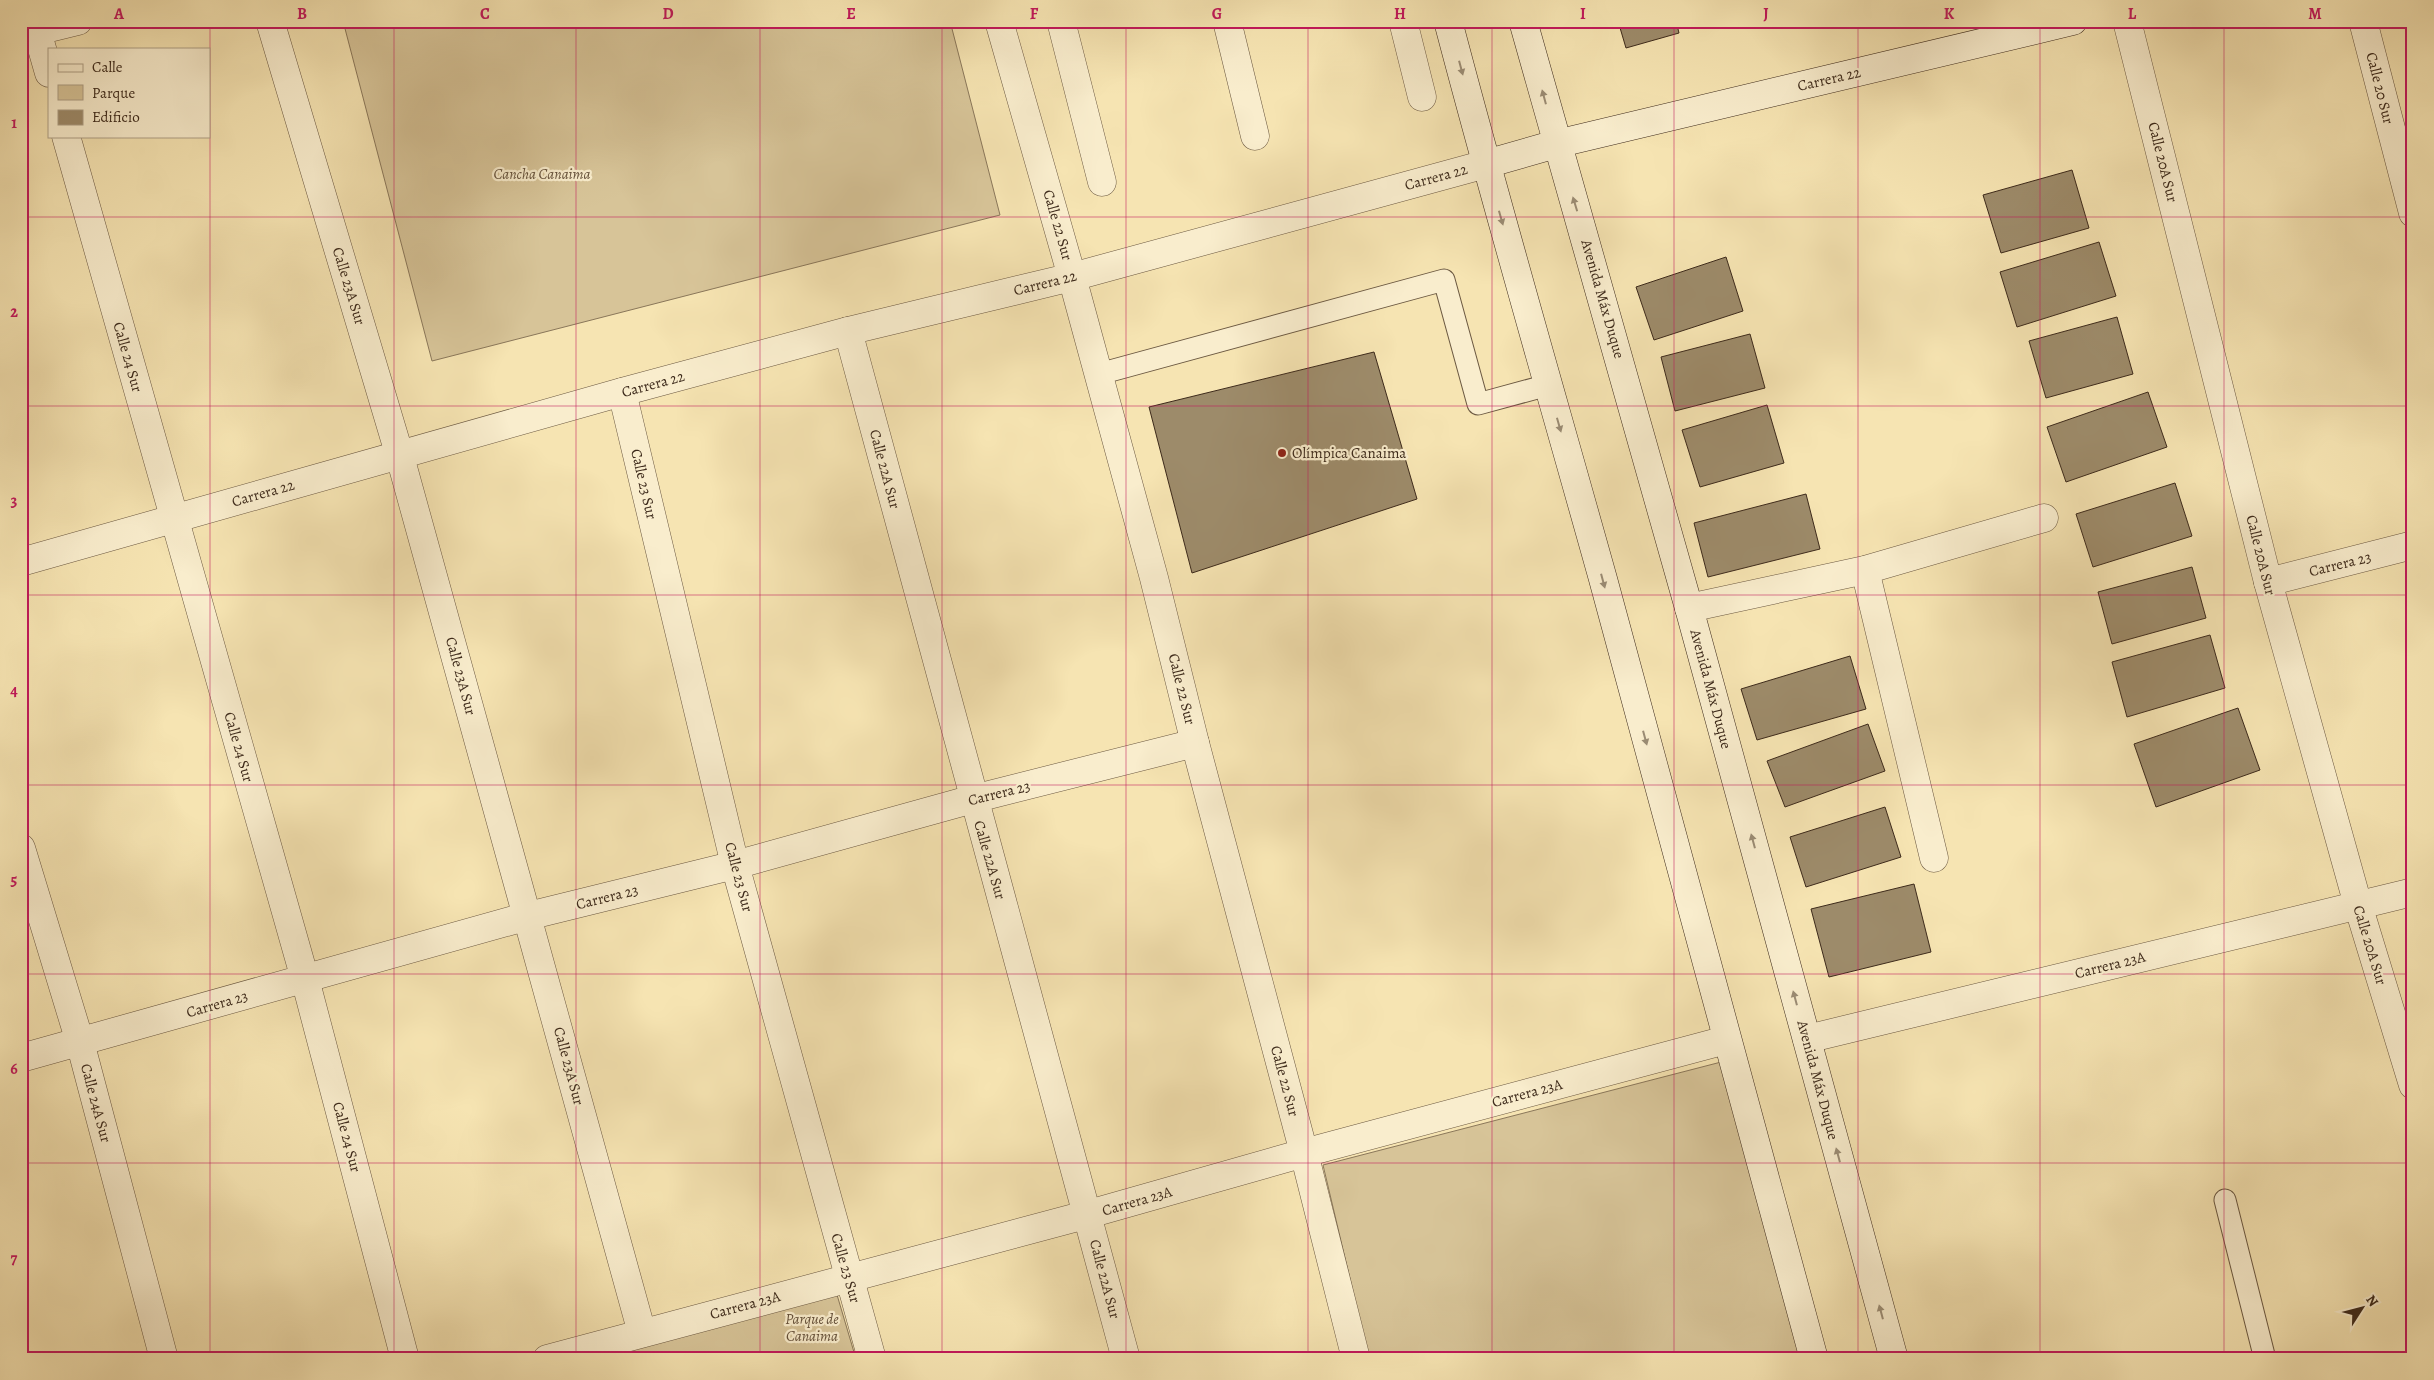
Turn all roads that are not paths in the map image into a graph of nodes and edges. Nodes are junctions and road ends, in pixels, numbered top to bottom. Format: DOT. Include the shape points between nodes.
graph roads {
  1 [pos="78,21"];
  2 [pos="270,21"];
  3 [pos="999,21"];
  4 [pos="1061,21"];
  5 [pos="1226,21"];
  6 [pos="1403,21"];
  7 [pos="1448,21"];
  8 [pos="1523,21"];
  9 [pos="2073,21"];
  10 [pos="2127,21"];
  11 [pos="2363,21"];
  12 [pos="29,33"];
  13 [pos="48,71"];
  14 [pos="1422,97"];
  15 [pos="1254,136"];
  16 [pos="67,138"];
  17 [pos="1556,144"];
  18 [pos="1486,164"];
  19 [pos="1102,182"];
  20 [pos="2413,213"];
  21 [pos="1072,277"];
  22 [pos="848,331"];
  23 [pos="1099,374"];
  24 [pos="1548,385"];
  25 [pos="622,392"];
  26 [pos="399,453"];
  27 [pos="2044,518"];
  28 [pos="173,520"];
  29 [pos="2413,546"];
  30 [pos="21,562"];
  31 [pos="1865,570"];
  32 [pos="2268,582"];
  33 [pos="1689,608"];
  34 [pos="1195,743"];
  35 [pos="973,800"];
  36 [pos="21,848"];
  37 [pos="1934,858"];
  38 [pos="735,865"];
  39 [pos="2413,892"];
  40 [pos="2358,905"];
  41 [pos="528,916"];
  42 [pos="305,979"];
  43 [pos="1806,1039"];
  44 [pos="1726,1040"];
  45 [pos="80,1042"];
  46 [pos="21,1058"];
  47 [pos="2413,1085"];
  48 [pos="1304,1153"];
  49 [pos="2225,1200"];
  50 [pos="1088,1214"];
  51 [pos="848,1277"];
  52 [pos="642,1333"];
  53 [pos="164,1359"];
  54 [pos="405,1359"];
  55 [pos="547,1359"];
  56 [pos="872,1359"];
  57 [pos="1126,1359"];
  58 [pos="1356,1359"];
  59 [pos="1814,1359"];
  60 [pos="1894,1359"];
  61 [pos="2265,1359"];
  1 -- 12 [label="street"];
  2 -- 26 [label="street, Calle 23A Sur"];
  3 -- 21 [label="street, Calle 22 Sur"];
  4 -- 19 [label="street"];
  5 -- 15 [label="street"];
  6 -- 14 [label="street"];
  7 -- 18 [label="street, one-way"];
  17 -- 8 [label="street, Avenida Máx Duque, one-way"];
  9 -- 17 [label="street, Carrera 22"];
  10 -- 32 [label="street, Calle 20A Sur"];
  11 -- 20 [label="street, Calle 20 Sur"];
  12 -- 13 [label="street"];
  16 -- 28 [label="street, Calle 24 Sur"];
  17 -- 18 [label="street, Carrera 22"];
  33 -- 17 [label="street, Avenida Máx Duque, one-way" via="1590,251"];
  18 -- 21 [label="street, Carrera 22"];
  18 -- 24 [label="street, one-way"];
  21 -- 22 [label="street, Carrera 22"];
  21 -- 23 [label="street, Calle 22 Sur"];
  22 -- 25 [label="street, Carrera 22"];
  22 -- 35 [label="street, Calle 22A Sur"];
  23 -- 24 [label="lane" via="1444,280 1478,404"];
  23 -- 34 [label="street, Calle 22 Sur"];
  24 -- 44 [label="street, one-way"];
  25 -- 26 [label="street, Carrera 22"];
  25 -- 38 [label="street, Calle 23 Sur"];
  26 -- 28 [label="street, Carrera 22"];
  26 -- 41 [label="street, Calle 23A Sur"];
  27 -- 31 [label="street"];
  28 -- 30 [label="street, Carrera 22"];
  28 -- 42 [label="street, Calle 24 Sur"];
  29 -- 32 [label="street, Carrera 23"];
  31 -- 33 [label="street"];
  31 -- 37 [label="street"];
  32 -- 40 [label="street, Calle 20A Sur"];
  43 -- 33 [label="street, Avenida Máx Duque, one-way"];
  34 -- 35 [label="street, Carrera 23"];
  34 -- 48 [label="street, Calle 22 Sur"];
  35 -- 38 [label="street, Carrera 23"];
  35 -- 50 [label="street, Calle 22A Sur"];
  36 -- 45 [label="street, Calle 24A Sur"];
  38 -- 41 [label="street, Carrera 23"];
  38 -- 51 [label="street, Calle 23 Sur"];
  39 -- 40 [label="street, Carrera 23A"];
  40 -- 43 [label="street, Carrera 23A"];
  40 -- 47 [label="street, Calle 20A Sur"];
  41 -- 42 [label="street, Carrera 23"];
  41 -- 52 [label="street, Calle 23A Sur"];
  42 -- 45 [label="street, Carrera 23"];
  42 -- 54 [label="street, Calle 24 Sur"];
  60 -- 43 [label="street, Avenida Máx Duque, one-way"];
  44 -- 48 [label="street, Carrera 23A"];
  44 -- 59 [label="street"];
  45 -- 46 [label="street, Carrera 23"];
  45 -- 53 [label="street, Calle 24A Sur"];
  48 -- 50 [label="street, Carrera 23A"];
  48 -- 58 [label="street, Calle 22 Sur"];
  49 -- 61 [label="lane"];
  50 -- 51 [label="street, Carrera 23A"];
  50 -- 57 [label="street, Calle 22A Sur"];
  51 -- 52 [label="street, Carrera 23A"];
  51 -- 56 [label="street, Calle 23 Sur"];
  52 -- 55 [label="street, Carrera 23A"];
}
